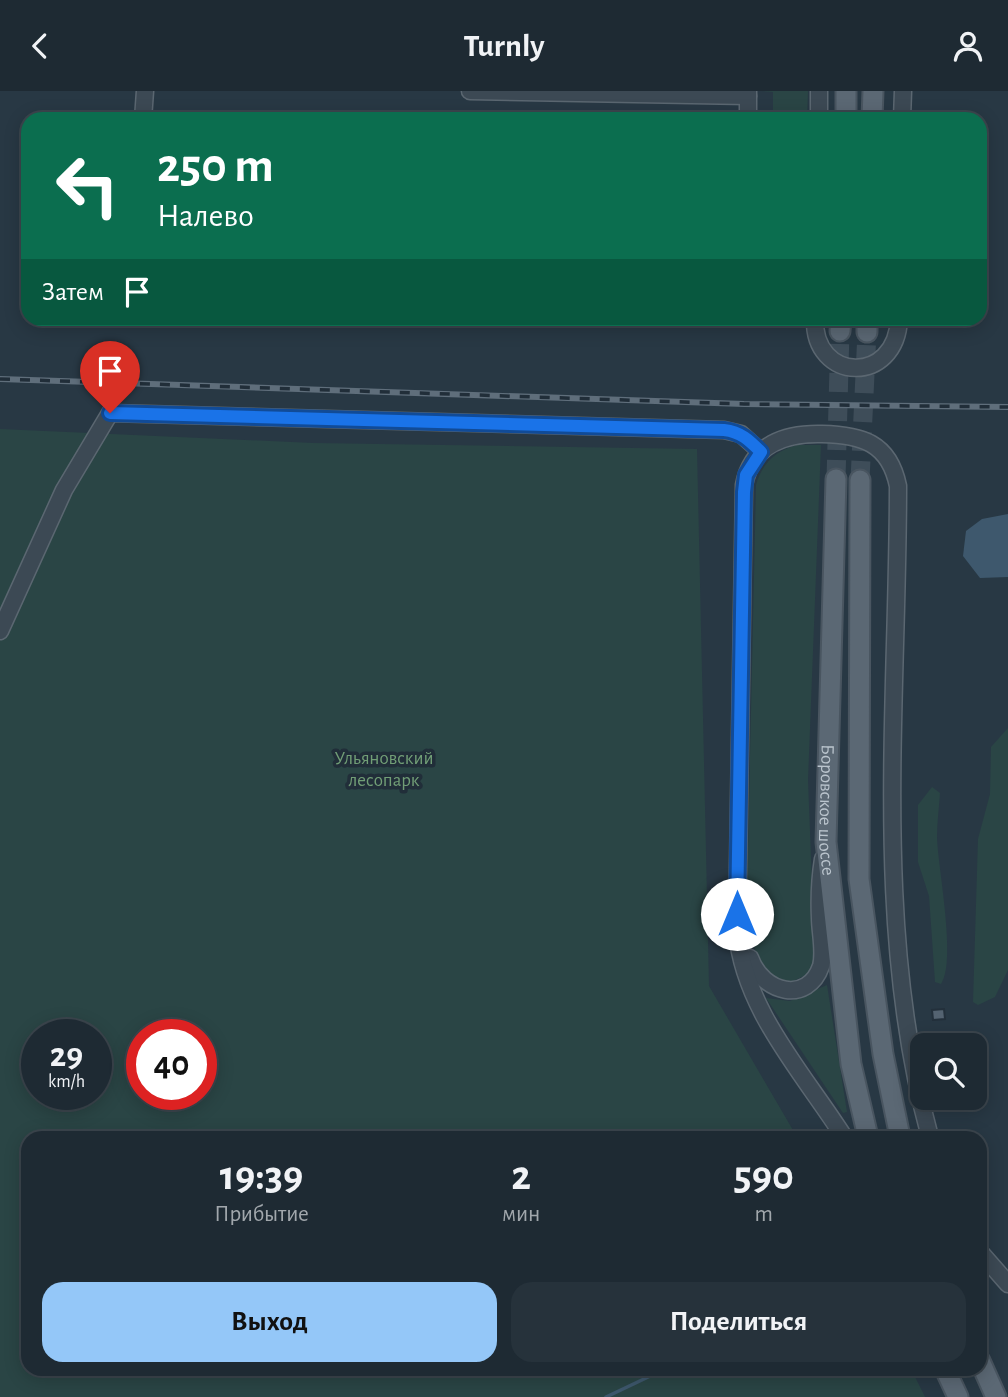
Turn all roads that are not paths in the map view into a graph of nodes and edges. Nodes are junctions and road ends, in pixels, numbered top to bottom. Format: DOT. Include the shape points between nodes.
graph roads {
  1 [pos="145,91"];
  2 [pos="470,91"];
  3 [pos="819,91"];
  4 [pos="846,91"];
  5 [pos="873,91"];
  6 [pos="903,91"];
  7 [pos="748,93"];
  8 [pos="144,112"];
  9 [pos="748,112"];
  10 [pos="819,112"];
  11 [pos="846,112"];
  12 [pos="872,112"];
  13 [pos="902,112"];
  14 [pos="815,326"];
  15 [pos="898,326"];
  16 [pos="761,452"];
  17 [pos="836,479"];
  18 [pos="860,480"];
  19 [pos="0,631"];
  20 [pos="826,842"];
  21 [pos="737,914"];
  22 [pos="840,1131"];
  23 [pos="867,1131"];
  24 [pos="899,1131"];
  25 [pos="929,1131"];
  26 [pos="987,1260"];
  27 [pos="1008,1284"];
  28 [pos="948,1376"];
  29 [pos="987,1376"];
  30 [pos="958,1397"];
  31 [pos="996,1397"];
  1 -- 8 [label="street"];
  2 -- 7 [label="street"];
  3 -- 10 [label="street"];
  4 -- 11 [label="main road"];
  5 -- 12 [label="main road"];
  6 -- 13 [label="street"];
  7 -- 9 [label="street"];
  14 -- 15 [label="street" via="816,339 825,354 853,366 872,364 887,355 897,339"];
  16 -- 19 [label="street" via="741,434 724,430 110,413 64,490"];
  16 -- 21 [label="street" via="746,475 744,492"];
  16 -- 25 [label="street" via="792,435 849,435 880,451 896,478 893,891 905,1007"];
  17 -- 20 [label="main road, Боровское шоссе"];
  18 -- 24 [label="main road, Боровское шоссе" via="859,879"];
  20 -- 21 [label="street" via="820,881 822,962 810,981 789,990 763,981 754,970"];
  20 -- 23 [label="main road, Боровское шоссе" via="851,1064"];
  21 -- 22 [label="street" via="739,950 755,997"];
  26 -- 27 [label="street"];
  28 -- 30 [label="main road"];
  29 -- 31 [label="main road"];
}
